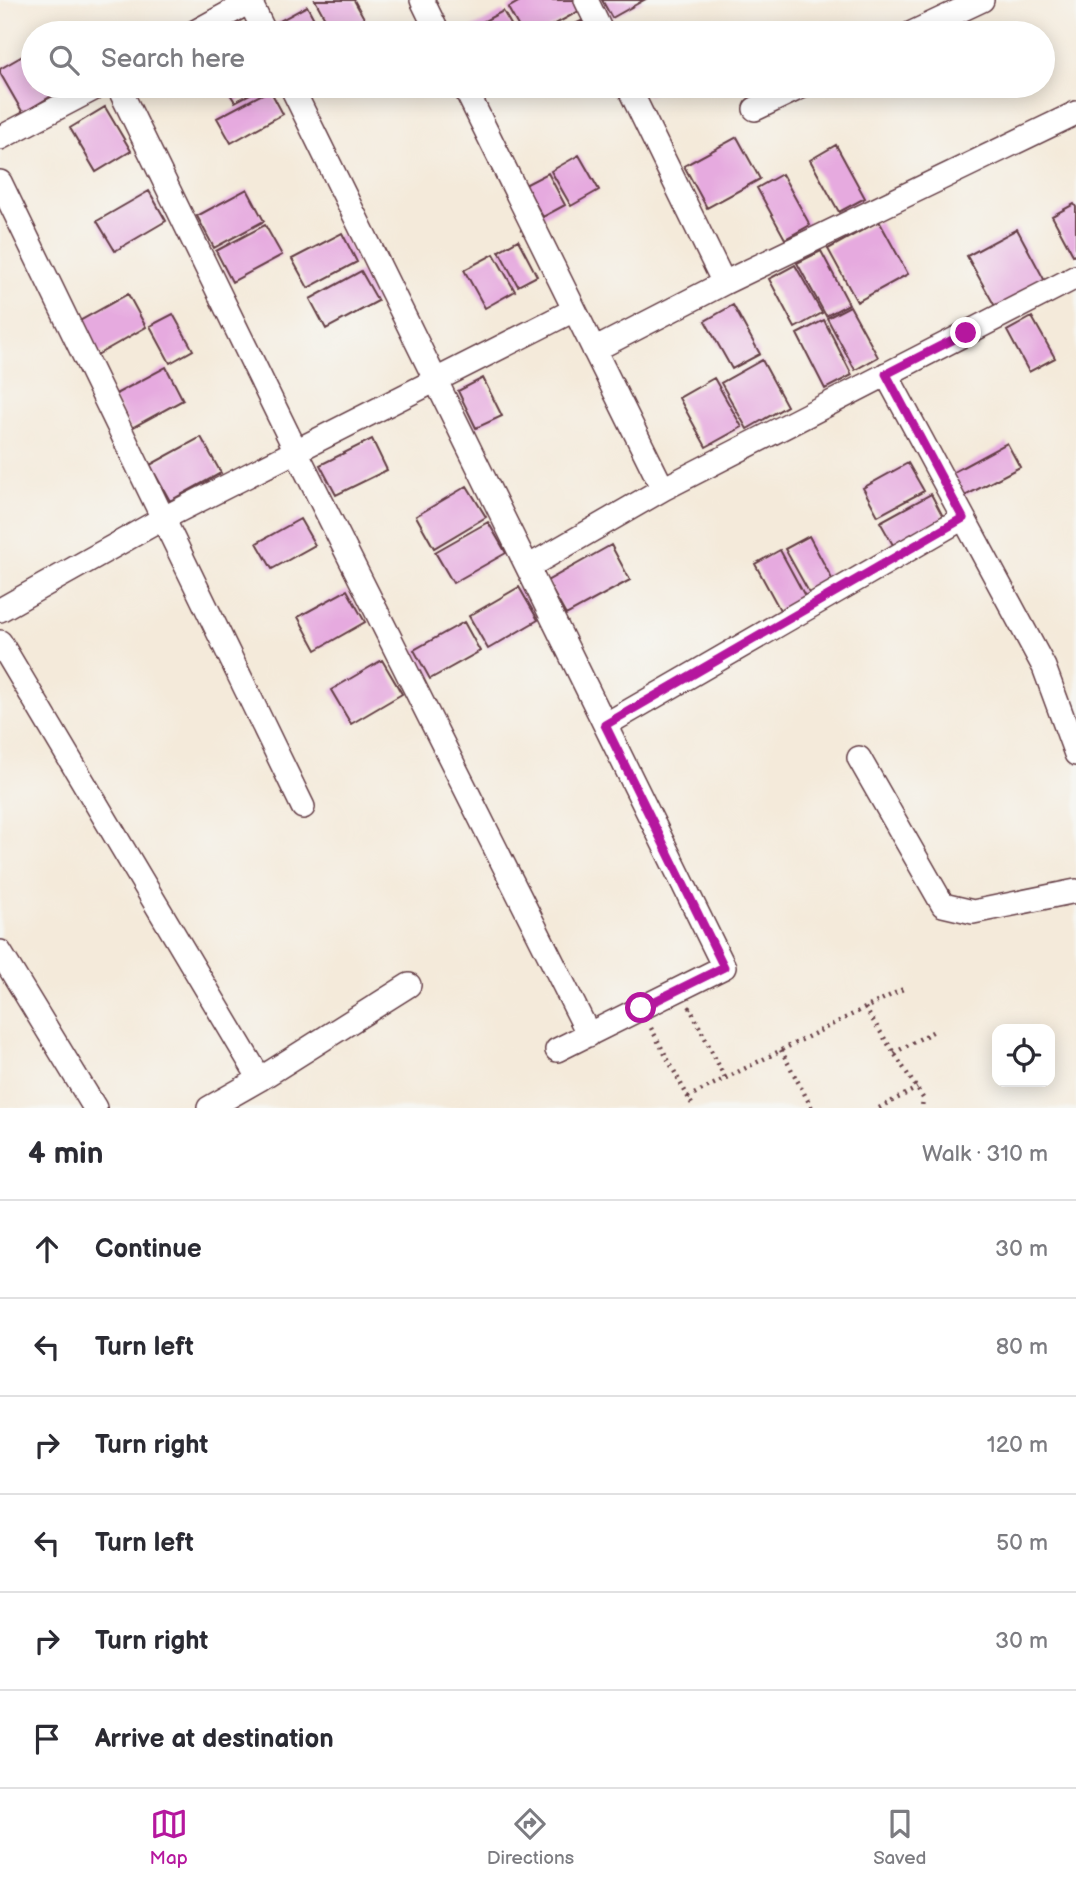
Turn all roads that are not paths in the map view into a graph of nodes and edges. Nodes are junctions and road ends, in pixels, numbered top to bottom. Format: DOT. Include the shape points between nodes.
graph roads {
  1 [pos="422,0"];
  2 [pos="586,0"];
  3 [pos="982,0"];
  4 [pos="251,1"];
  5 [pos="215,21"];
  6 [pos="260,21"];
  7 [pos="432,21"];
  8 [pos="596,21"];
  9 [pos="937,21"];
  10 [pos="76,98"];
  11 [pos="124,98"];
  12 [pos="297,98"];
  13 [pos="470,98"];
  14 [pos="634,98"];
  15 [pos="777,98"];
  16 [pos="755,108"];
  17 [pos="1076,113"];
  18 [pos="0,138"];
  19 [pos="0,182"];
  20 [pos="1076,277"];
  21 [pos="724,283"];
  22 [pos="574,310"];
  23 [pos="594,350"];
  24 [pos="886,374"];
  25 [pos="436,380"];
  26 [pos="296,451"];
  27 [pos="663,489"];
  28 [pos="963,518"];
  29 [pos="162,519"];
  30 [pos="528,567"];
  31 [pos="0,610"];
  32 [pos="0,642"];
  33 [pos="605,725"];
  34 [pos="1076,754"];
  35 [pos="859,758"];
  36 [pos="303,807"];
  37 [pos="1076,891"];
  38 [pos="0,952"];
  39 [pos="409,985"];
  40 [pos="589,1034"];
  41 [pos="557,1050"];
  42 [pos="260,1079"];
  43 [pos="94,1108"];
  44 [pos="209,1108"];
  1 -- 7 [label="street"];
  2 -- 8 [label="street"];
  3 -- 9 [label="street"];
  4 -- 5 [label="street"];
  4 -- 6 [label="street"];
  10 -- 18 [label="street"];
  11 -- 26 [label="street"];
  12 -- 25 [label="street"];
  13 -- 22 [label="street"];
  14 -- 21 [label="street"];
  15 -- 16 [label="street"];
  17 -- 21 [label="street"];
  19 -- 29 [label="street"];
  20 -- 24 [label="street"];
  21 -- 23 [label="street"];
  22 -- 23 [label="street"];
  22 -- 25 [label="street"];
  23 -- 27 [label="street"];
  24 -- 27 [label="street"];
  24 -- 28 [label="street"];
  25 -- 26 [label="street"];
  25 -- 30 [label="street"];
  26 -- 29 [label="street"];
  26 -- 40 [label="street"];
  27 -- 30 [label="street"];
  28 -- 33 [label="street"];
  28 -- 34 [label="street" via="1044,667"];
  29 -- 31 [label="street"];
  29 -- 36 [label="street"];
  30 -- 33 [label="street"];
  32 -- 42 [label="street"];
  33 -- 40 [label="street" via="724,967"];
  35 -- 37 [label="street" via="943,905 973,912"];
  38 -- 43 [label="street"];
  39 -- 42 [label="street"];
  40 -- 41 [label="street"];
  42 -- 44 [label="street"];
}
